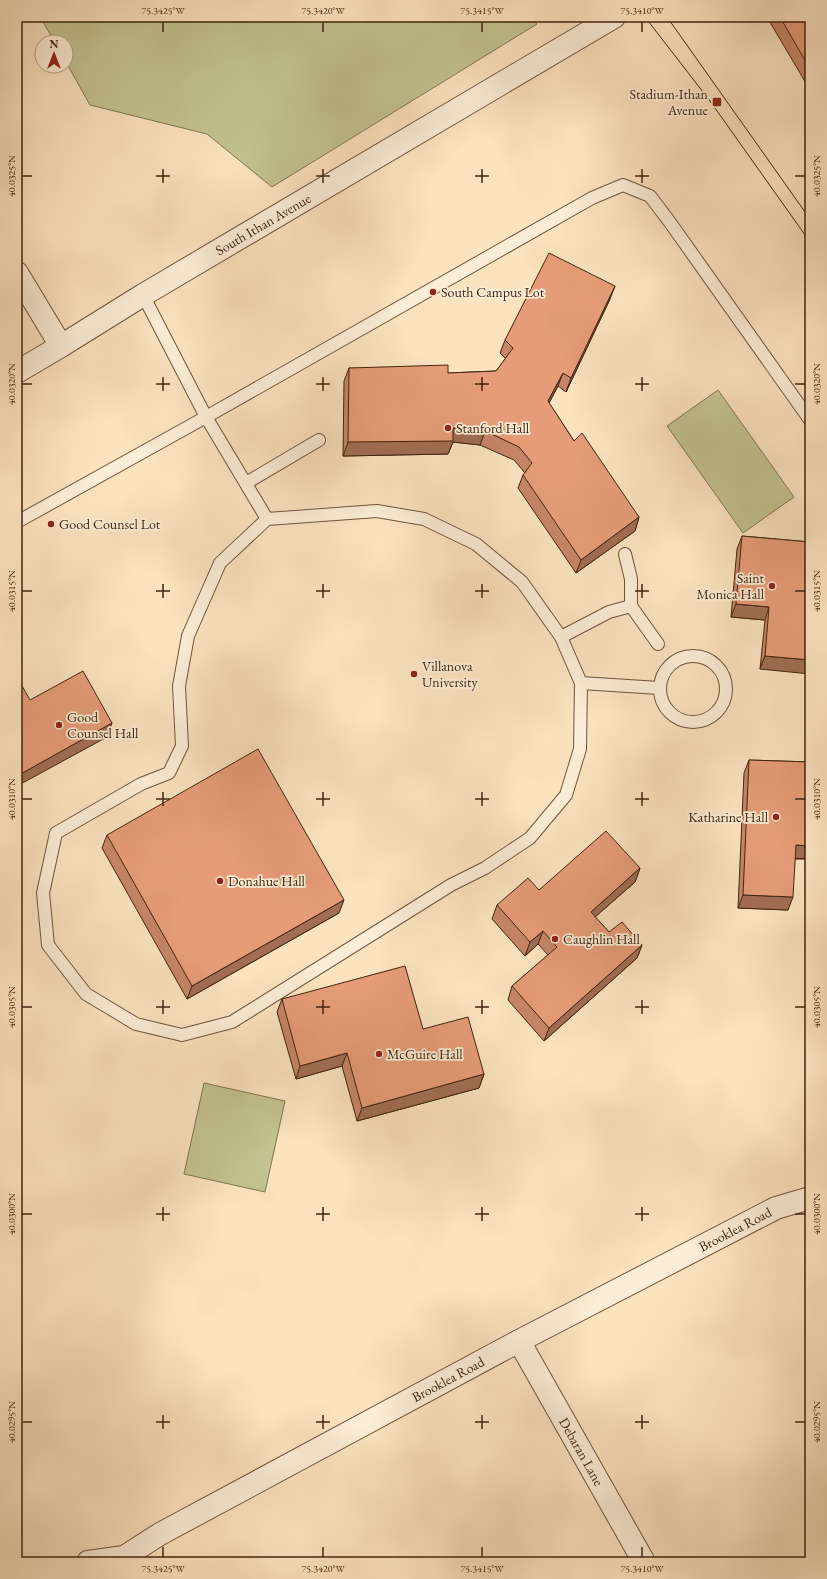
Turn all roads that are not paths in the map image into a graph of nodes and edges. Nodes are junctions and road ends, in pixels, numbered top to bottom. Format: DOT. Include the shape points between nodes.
graph roads {
  1 [pos="614,17"];
  2 [pos="17,273"];
  3 [pos="143,295"];
  4 [pos="61,346"];
  5 [pos="17,372"];
  6 [pos="206,417"];
  7 [pos="810,420"];
  8 [pos="319,440"];
  9 [pos="246,483"];
  10 [pos="267,520"];
  11 [pos="17,522"];
  12 [pos="625,554"];
  13 [pos="631,606"];
  14 [pos="560,637"];
  15 [pos="658,644"];
  16 [pos="581,683"];
  17 [pos="660,688"];
  18 [pos="810,1198"];
  19 [pos="519,1341"];
  20 [pos="88,1562"];
  21 [pos="644,1562"];
  1 -- 3 [label="street, South Ithan Avenue"];
  2 -- 4 [label="street"];
  3 -- 4 [label="street, South Ithan Avenue"];
  3 -- 6 [label="lane"];
  4 -- 5 [label="street, South Ithan Avenue"];
  6 -- 7 [label="lane" via="592,198 623,185 650,196"];
  6 -- 9 [label="lane"];
  6 -- 11 [label="lane"];
  8 -- 9 [label="lane"];
  9 -- 10 [label="lane"];
  10 -- 14 [label="lane" via="377,511 424,520 476,544 522,582"];
  10 -- 16 [label="lane" via="220,563 188,636 179,686 182,746 169,773 141,784 56,833 43,893 48,945 86,994 136,1024 182,1035 232,1022 451,885 486,868 530,838 566,795 580,749"];
  12 -- 13 [label="lane" via="631,579"];
  13 -- 14 [label="lane" via="609,612"];
  13 -- 15 [label="lane"];
  14 -- 16 [label="lane"];
  16 -- 17 [label="lane"];
  17 -- 17 [label="lane" via="661,678 666,669 683,657 694,656 709,660 721,671 726,691 717,712 708,719 697,722 675,717 666,709 661,699"];
  18 -- 19 [label="street, Brooklea Road" via="776,1208"];
  19 -- 20 [label="street, Brooklea Road" via="160,1534 124,1557"];
  19 -- 21 [label="street, Debaran Lane"];
}
